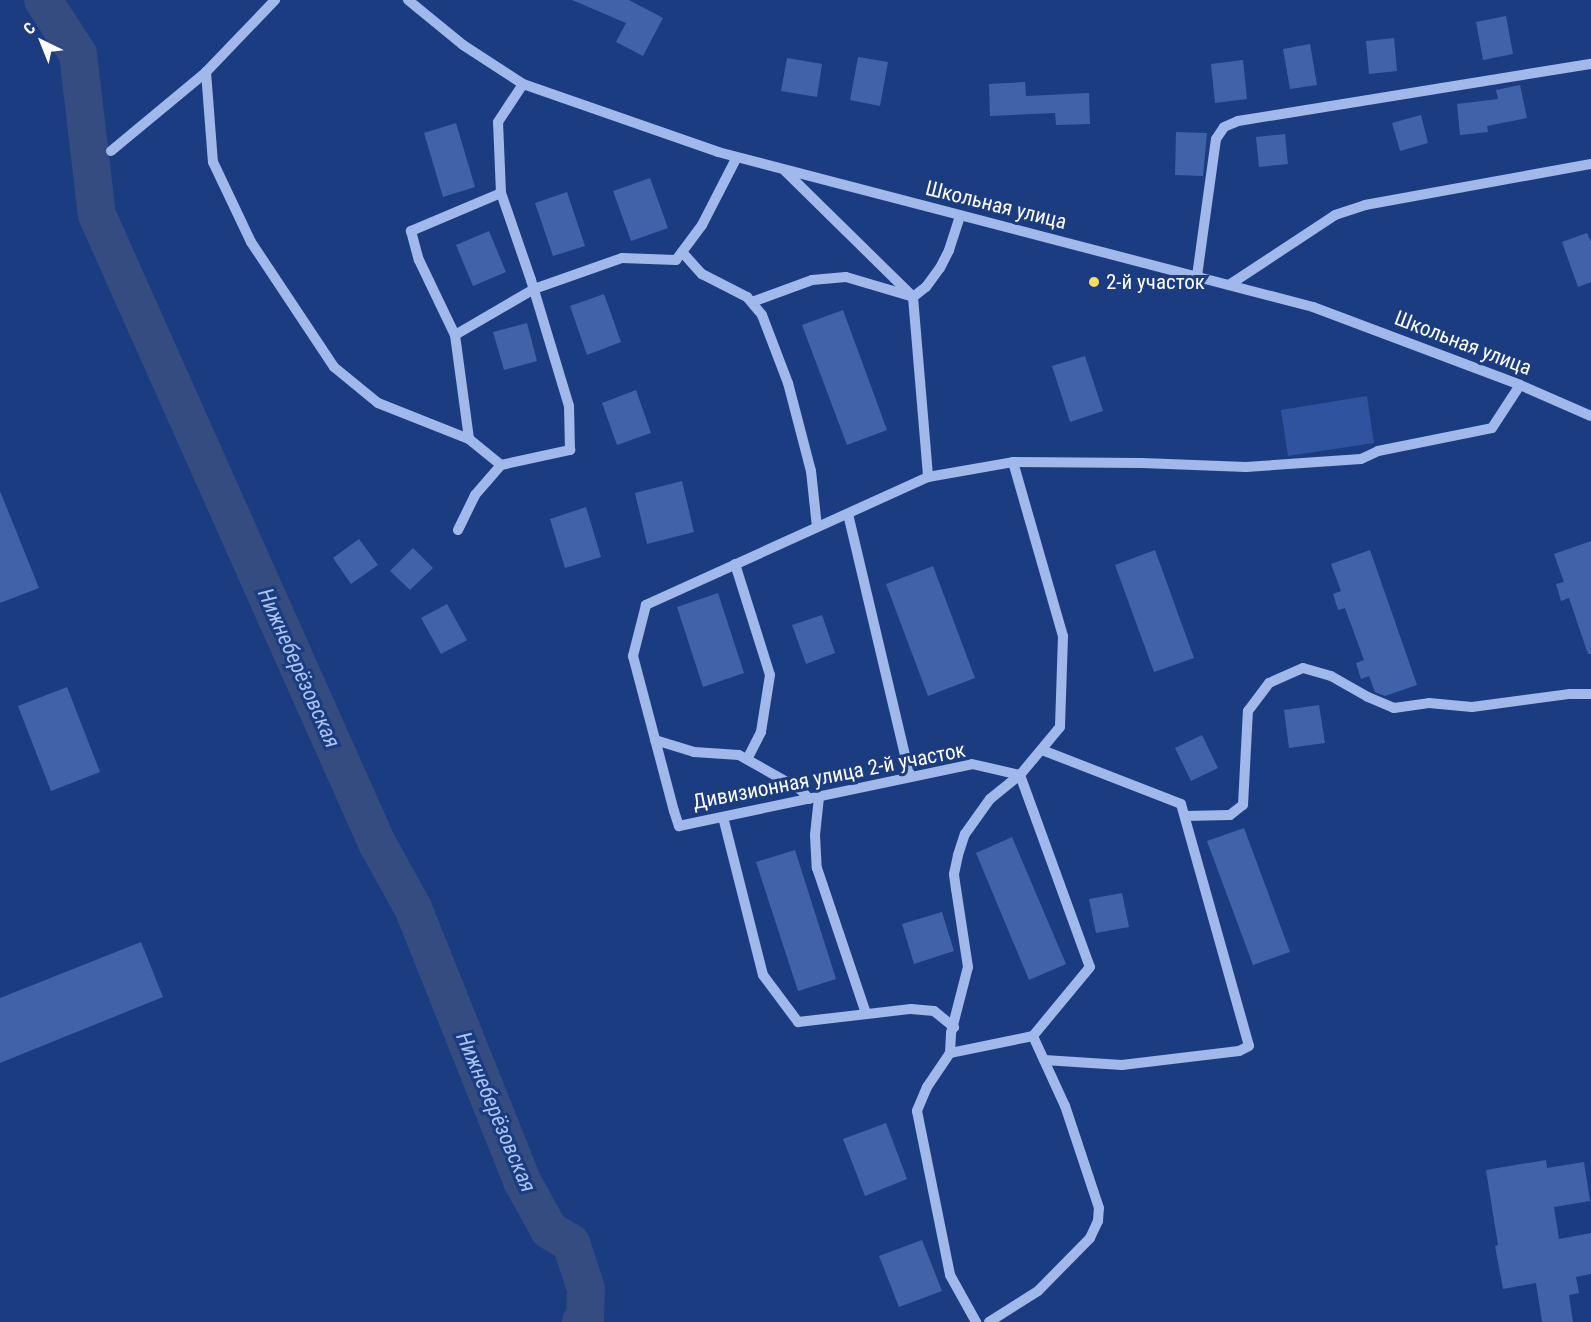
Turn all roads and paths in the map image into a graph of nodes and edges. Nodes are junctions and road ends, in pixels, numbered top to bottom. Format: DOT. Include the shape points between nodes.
graph roads {
  1 [pos="275,0"];
  2 [pos="408,0"];
  3 [pos="1591,64"];
  4 [pos="206,72"];
  5 [pos="523,84"];
  6 [pos="111,151"];
  7 [pos="737,157"];
  8 [pos="1591,164"];
  9 [pos="784,170"];
  10 [pos="501,194"];
  11 [pos="960,216"];
  12 [pos="682,252"];
  13 [pos="1197,276"];
  14 [pos="1229,285"];
  15 [pos="534,289"];
  16 [pos="913,297"];
  17 [pos="752,302"];
  18 [pos="455,335"];
  19 [pos="1520,386"];
  20 [pos="1591,416"];
  21 [pos="469,439"];
  22 [pos="1012,462"];
  23 [pos="501,465"];
  24 [pos="927,477"];
  25 [pos="848,514"];
  26 [pos="817,527"];
  27 [pos="458,530"];
  28 [pos="735,564"];
  29 [pos="1591,694"];
  30 [pos="655,740"];
  31 [pos="1042,750"];
  32 [pos="747,759"];
  33 [pos="1020,775"];
  34 [pos="910,777"];
  35 [pos="814,798"];
  36 [pos="1185,816"];
  37 [pos="723,817"];
  38 [pos="866,1014"];
  39 [pos="954,1026"];
  40 [pos="1033,1036"];
  41 [pos="950,1053"];
  42 [pos="1044,1060"];
  43 [pos="976,1322"];
  44 [pos="988,1322"];
  1 -- 4 [label="street"];
  2 -- 5 [label="street, Школьная улица" via="464,45"];
  3 -- 13 [label="street" via="1238,121 1224,127 1216,140"];
  4 -- 6 [label="street"];
  4 -- 21 [label="street" via="213,162 251,242 334,367 378,404"];
  5 -- 7 [label="street, Школьная улица"];
  5 -- 10 [label="street" via="498,122"];
  7 -- 9 [label="street, Школьная улица"];
  7 -- 12 [label="street" via="702,225"];
  8 -- 14 [label="street" via="1365,205 1335,215"];
  9 -- 11 [label="street, Школьная улица"];
  9 -- 16 [label="street"];
  10 -- 15 [label="street"];
  10 -- 18 [label="street" via="411,231 418,260"];
  11 -- 13 [label="street, Школьная улица"];
  11 -- 16 [label="street" via="940,268"];
  12 -- 15 [label="street" via="676,260 622,258"];
  12 -- 17 [label="street" via="702,274"];
  13 -- 14 [label="street, Школьная улица"];
  14 -- 19 [label="street, Школьная улица" via="1313,307"];
  15 -- 18 [label="street"];
  15 -- 23 [label="street" via="569,406 570,450"];
  16 -- 17 [label="street" via="846,277 812,280"];
  16 -- 24 [label="street"];
  17 -- 26 [label="street" via="772,337 788,383 811,471"];
  18 -- 21 [label="street"];
  19 -- 20 [label="street, Школьная улица"];
  19 -- 22 [label="street, Дивизионная улица 2-й участок" via="1492,428 1361,459 1246,467"];
  21 -- 23 [label="street"];
  22 -- 24 [label="street, Дивизионная улица 2-й участок"];
  22 -- 31 [label="street" via="1063,636 1060,728"];
  23 -- 27 [label="street" via="475,495"];
  24 -- 25 [label="street, Дивизионная улица 2-й участок"];
  25 -- 26 [label="street, Дивизионная улица 2-й участок"];
  25 -- 34 [label="street"];
  26 -- 28 [label="street, Дивизионная улица 2-й участок"];
  28 -- 30 [label="street, Дивизионная улица 2-й участок" via="646,605 633,656"];
  28 -- 32 [label="street" via="770,675 761,732"];
  29 -- 36 [label="street" via="1472,707 1429,703 1394,708 1331,676 1303,668 1269,683 1248,711 1243,805 1230,816"];
  30 -- 32 [label="street" via="694,752"];
  30 -- 37 [label="street, Дивизионная улица 2-й участок" via="680,826"];
  31 -- 33 [label="street"];
  31 -- 36 [label="street" via="1182,804"];
  32 -- 35 [label="street"];
  33 -- 34 [label="street, Дивизионная улица 2-й участок" via="972,764"];
  33 -- 39 [label="street" via="990,799 965,834 958,855 954,874 968,967"];
  33 -- 40 [label="street" via="1090,967"];
  34 -- 35 [label="street, Дивизионная улица 2-й участок"];
  35 -- 37 [label="street, Дивизионная улица 2-й участок"];
  35 -- 38 [label="street" via="817,868"];
  36 -- 42 [label="street" via="1249,1046 1239,1052 1122,1065"];
  37 -- 38 [label="street" via="763,975 798,1022"];
  38 -- 39 [label="street" via="934,1011"];
  39 -- 41 [label="street"];
  40 -- 41 [label="street"];
  40 -- 42 [label="street"];
  41 -- 43 [label="street" via="916,1111 950,1275"];
  42 -- 44 [label="street" via="1065,1106 1099,1208 1098,1221 1090,1238 1038,1291"];
}
